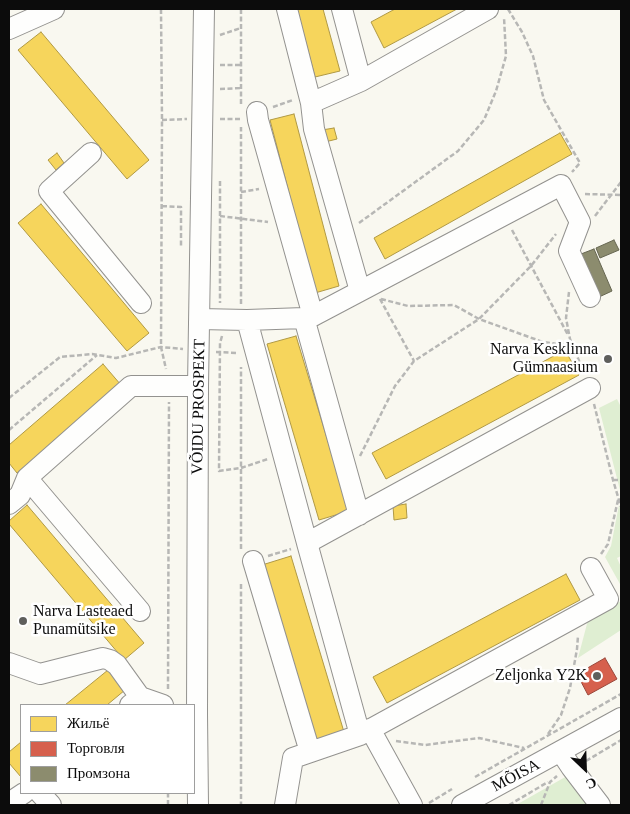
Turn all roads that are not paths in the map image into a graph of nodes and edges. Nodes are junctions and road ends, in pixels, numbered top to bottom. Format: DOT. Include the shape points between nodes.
graph roads {
  1 [pos="54,9"];
  2 [pos="204,9"];
  3 [pos="287,9"];
  4 [pos="342,9"];
  5 [pos="488,9"];
  6 [pos="9,29"];
  7 [pos="361,81"];
  8 [pos="310,99"];
  9 [pos="249,116"];
  10 [pos="91,153"];
  11 [pos="360,291"];
  12 [pos="590,297"];
  13 [pos="141,303"];
  14 [pos="308,317"];
  15 [pos="200,319"];
  16 [pos="244,320"];
  17 [pos="198,386"];
  18 [pos="590,388"];
  19 [pos="27,478"];
  20 [pos="9,504"];
  21 [pos="359,515"];
  22 [pos="307,544"];
  23 [pos="247,563"];
  24 [pos="591,568"];
  25 [pos="140,611"];
  26 [pos="9,663"];
  27 [pos="166,700"];
  28 [pos="135,701"];
  29 [pos="195,714"];
  30 [pos="621,718"];
  31 [pos="368,734"];
  32 [pos="310,752"];
  33 [pos="561,752"];
  34 [pos="22,794"];
  35 [pos="41,794"];
  36 [pos="460,796"];
  37 [pos="9,803"];
  38 [pos="51,805"];
  39 [pos="198,805"];
  40 [pos="285,805"];
  41 [pos="412,805"];
  42 [pos="600,805"];
  1 -- 6 [label="street"];
  2 -- 15 [label="street, VÕIDU PROSPEKT" via="203,30 214,116 201,194"];
  3 -- 8 [label="street"];
  4 -- 7 [label="street"];
  5 -- 7 [label="street"];
  7 -- 8 [label="street"];
  8 -- 11 [label="street" via="314,128"];
  9 -- 14 [label="street" via="260,129 287,224"];
  10 -- 13 [label="street" via="48,191"];
  11 -- 12 [label="street" via="504,215 563,189 580,222 569,250"];
  11 -- 14 [label="street"];
  14 -- 16 [label="street"];
  14 -- 21 [label="street"];
  15 -- 16 [label="street" via="221,328"];
  15 -- 17 [label="street, VÕIDU PROSPEKT"];
  16 -- 22 [label="street"];
  17 -- 19 [label="street" via="131,386"];
  17 -- 29 [label="street, VÕIDU PROSPEKT"];
  18 -- 21 [label="street"];
  19 -- 20 [label="street" via="20,495"];
  19 -- 25 [label="street"];
  21 -- 22 [label="street"];
  22 -- 31 [label="street"];
  23 -- 32 [label="street"];
  24 -- 31 [label="street" via="608,599"];
  26 -- 28 [label="street" via="40,674 103,658 110,660 117,665"];
  27 -- 28 [label="street"];
  29 -- 39 [label="street, VÕIDU PROSPEKT"];
  30 -- 33 [label="street, MÕISA"];
  31 -- 32 [label="street"];
  31 -- 41 [label="street"];
  32 -- 40 [label="street" via="293,758"];
  33 -- 36 [label="street, MÕISA"];
  33 -- 42 [label="street"];
  34 -- 37 [label="street"];
  35 -- 38 [label="street"];
}
